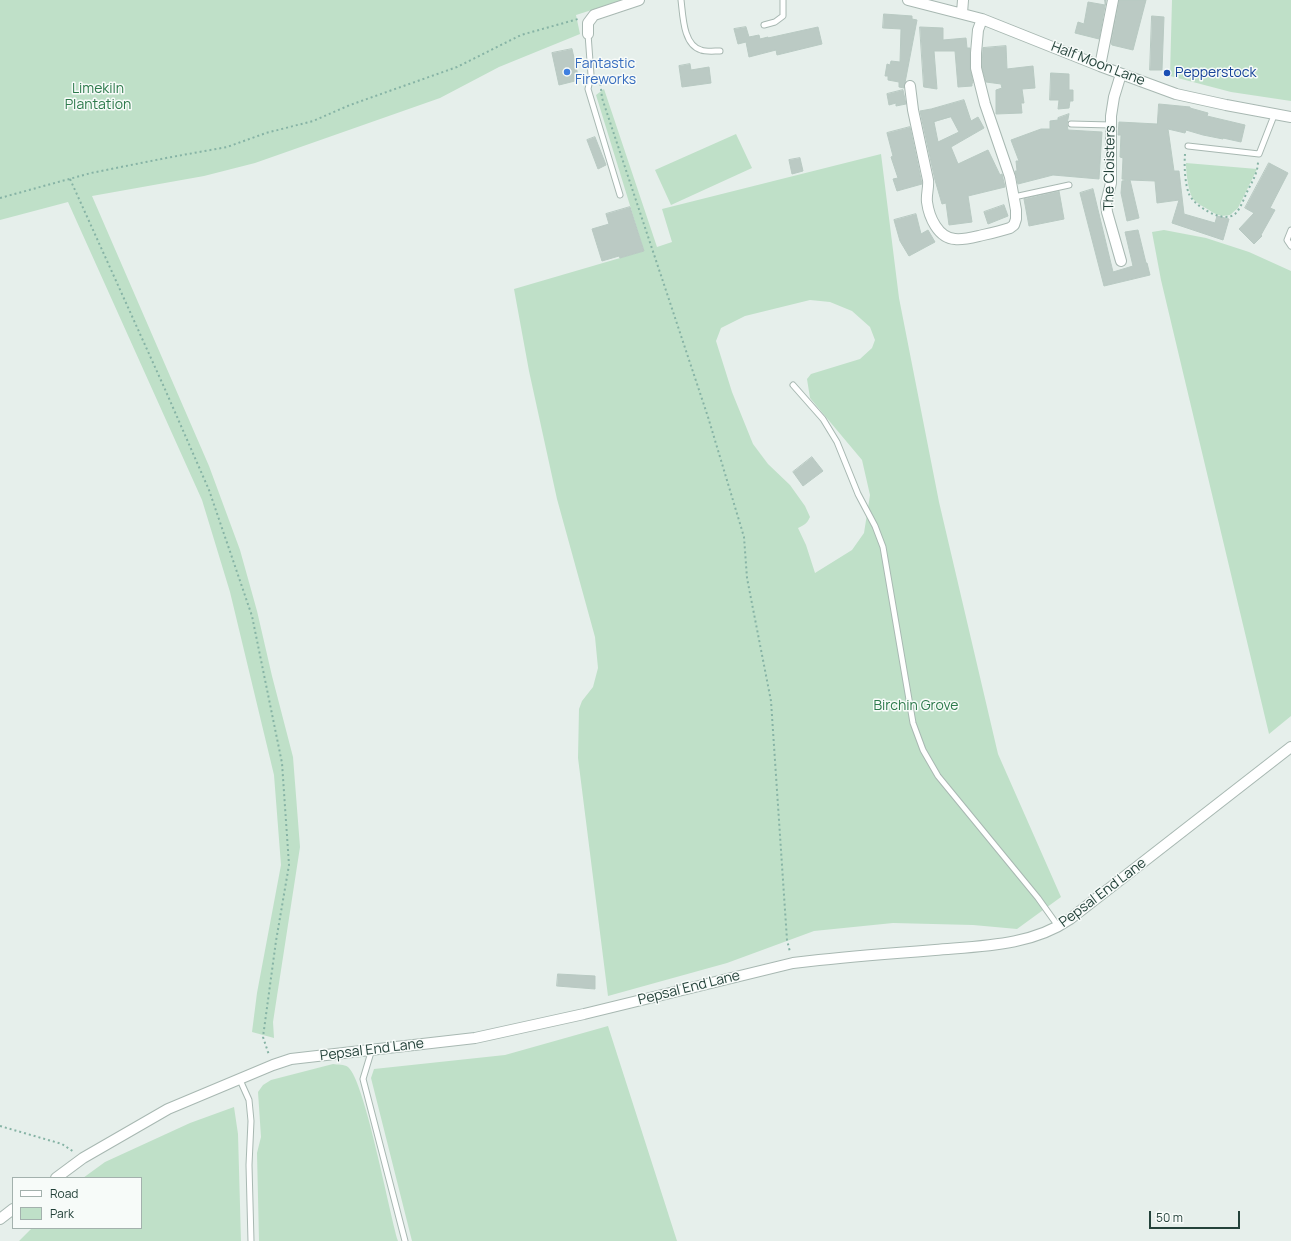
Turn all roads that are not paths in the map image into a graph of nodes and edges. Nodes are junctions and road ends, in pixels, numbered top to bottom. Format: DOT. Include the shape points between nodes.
graph roads {
  1 [pos="639,0"];
  2 [pos="681,0"];
  3 [pos="784,0"];
  4 [pos="908,0"];
  5 [pos="963,0"];
  6 [pos="1113,0"];
  7 [pos="962,13"];
  8 [pos="982,19"];
  9 [pos="764,25"];
  10 [pos="588,34"];
  11 [pos="720,51"];
  12 [pos="1100,66"];
  13 [pos="1121,74"];
  14 [pos="910,86"];
  15 [pos="1275,113"];
  16 [pos="1291,116"];
  17 [pos="1071,124"];
  18 [pos="1111,125"];
  19 [pos="1188,146"];
  20 [pos="1069,185"];
  21 [pos="620,194"];
  22 [pos="1014,197"];
  23 [pos="1291,230"];
  24 [pos="1291,246"];
  25 [pos="1121,261"];
  26 [pos="793,385"];
  27 [pos="1291,747"];
  28 [pos="1059,927"];
  29 [pos="372,1050"];
  30 [pos="240,1080"];
  31 [pos="57,1177"];
  32 [pos="12,1210"];
  33 [pos="0,1219"];
  34 [pos="251,1241"];
  35 [pos="405,1241"];
  1 -- 10 [label="street" via="594,15 588,23"];
  2 -- 11 [label="lane" via="685,30 694,47"];
  3 -- 9 [label="lane" via="783,16"];
  4 -- 7 [label="street, Half Moon Lane"];
  5 -- 7 [label="street"];
  6 -- 12 [label="street"];
  7 -- 8 [label="street, Half Moon Lane"];
  8 -- 12 [label="street, Half Moon Lane"];
  8 -- 22 [label="street" via="978,30 976,68"];
  10 -- 21 [label="lane" via="591,75 588,89"];
  12 -- 13 [label="street, Half Moon Lane"];
  13 -- 15 [label="street, Half Moon Lane" via="1176,94"];
  13 -- 18 [label="street, The Cloisters" via="1114,97"];
  14 -- 22 [label="street" via="928,180 927,200 930,215 938,229 949,238 963,239 1010,228 1016,219"];
  15 -- 16 [label="street, Half Moon Lane"];
  15 -- 19 [label="lane" via="1259,154"];
  17 -- 18 [label="lane"];
  18 -- 25 [label="street, The Cloisters" via="1111,183 1106,203"];
  20 -- 22 [label="lane"];
  23 -- 24 [label="lane" via="1287,240"];
  26 -- 28 [label="lane" via="823,419 837,442 883,547 913,723 923,750 938,776"];
  27 -- 28 [label="street, Pepsal End Lane"];
  28 -- 29 [label="street, Pepsal End Lane" via="1038,936 1000,944 793,963 475,1038"];
  29 -- 30 [label="street, Pepsal End Lane" via="291,1059"];
  29 -- 35 [label="lane" via="362,1079"];
  30 -- 31 [label="street, Pepsal End Lane" via="168,1109 83,1158"];
  30 -- 34 [label="lane" via="249,1100 251,1121"];
  32 -- 33 [label="street"];
}
